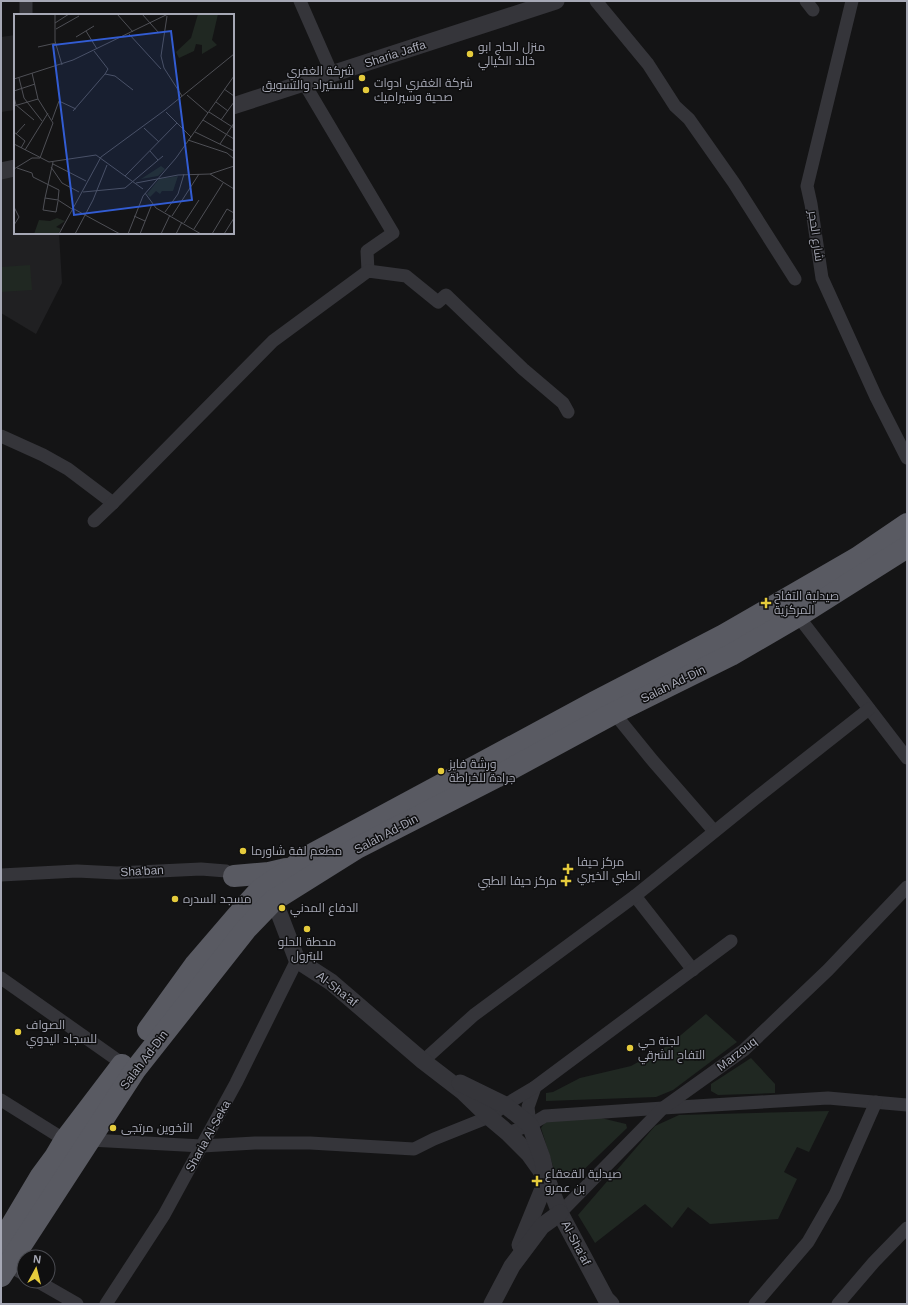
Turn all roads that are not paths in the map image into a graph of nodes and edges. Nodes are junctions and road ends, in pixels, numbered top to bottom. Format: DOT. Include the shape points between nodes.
graph roads {
  1 [pos="26,1"];
  2 [pos="300,1"];
  3 [pos="556,1"];
  4 [pos="596,1"];
  5 [pos="852,1"];
  6 [pos="26,14"];
  7 [pos="332,74"];
  8 [pos="304,83"];
  9 [pos="234,106"];
  10 [pos="14,168"];
  11 [pos="1,171"];
  12 [pos="368,271"];
  13 [pos="795,279"];
  14 [pos="568,412"];
  15 [pos="1,436"];
  16 [pos="907,458"];
  17 [pos="114,503"];
  18 [pos="94,521"];
  19 [pos="907,524"];
  20 [pos="907,547"];
  21 [pos="798,616"];
  22 [pos="869,709"];
  23 [pos="604,711"];
  24 [pos="907,758"];
  25 [pos="714,831"];
  26 [pos="293,868"];
  27 [pos="1,875"];
  28 [pos="234,876"];
  29 [pos="907,887"];
  30 [pos="267,895"];
  31 [pos="635,896"];
  32 [pos="731,941"];
  33 [pos="297,960"];
  34 [pos="693,970"];
  35 [pos="1,978"];
  36 [pos="423,1061"];
  37 [pos="123,1064"];
  38 [pos="536,1087"];
  39 [pos="1,1100"];
  40 [pos="876,1102"];
  41 [pos="907,1104"];
  42 [pos="505,1105"];
  43 [pos="664,1108"];
  44 [pos="489,1117"];
  45 [pos="530,1124"];
  46 [pos="508,1133"];
  47 [pos="65,1140"];
  48 [pos="90,1140"];
  49 [pos="202,1146"];
  50 [pos="547,1179"];
  51 [pos="560,1213"];
  52 [pos="907,1228"];
  53 [pos="1,1243"];
  54 [pos="512,1266"];
  55 [pos="11,1271"];
  56 [pos="51,1289"];
  57 [pos="607,1302"];
  58 [pos="77,1304"];
  59 [pos="106,1304"];
  60 [pos="492,1304"];
  61 [pos="755,1304"];
  62 [pos="838,1304"];
  1 -- 6 [label="street"];
  2 -- 7 [label="street"];
  3 -- 7 [label="street, Sharia Jaffa"];
  4 -- 13 [label="street" via="648,64 675,106 689,119 734,183"];
  5 -- 16 [label="street, شارع الحجر" via="807,186 822,278"];
  7 -- 8 [label="street, Sharia Jaffa"];
  8 -- 9 [label="street, Sharia Jaffa"];
  8 -- 12 [label="street" via="393,233 367,251"];
  10 -- 11 [label="street"];
  12 -- 14 [label="street" via="406,276 438,302 446,294 523,369 563,402"];
  12 -- 17 [label="street" via="273,341"];
  15 -- 17 [label="street" via="68,469"];
  17 -- 18 [label="street"];
  19 -- 23 [label="highway, Salah Ad-Din" via="857,558 724,635"];
  20 -- 21 [label="highway, Salah Ad-Din"];
  21 -- 22 [label="street"];
  21 -- 23 [label="highway, Salah Ad-Din" via="731,655"];
  22 -- 24 [label="street"];
  22 -- 25 [label="street"];
  23 -- 25 [label="street" via="653,761"];
  23 -- 26 [label="highway, Salah Ad-Din" via="324,848"];
  23 -- 30 [label="highway, Salah Ad-Din" via="496,777"];
  25 -- 31 [label="street"];
  26 -- 28 [label="highway"];
  26 -- 30 [label="highway, Salah Ad-Din"];
  27 -- 28 [label="street, Sha'ban" via="201,869 226,871"];
  28 -- 30 [label="street, Sha'ban"];
  29 -- 43 [label="street, Marzouq" via="828,970 744,1050"];
  30 -- 33 [label="street"];
  30 -- 37 [label="highway, Salah Ad-Din" via="250,901 196,965"];
  30 -- 48 [label="highway, Salah Ad-Din" via="247,928 135,1070"];
  31 -- 34 [label="street"];
  31 -- 36 [label="street" via="474,1015"];
  32 -- 34 [label="street"];
  33 -- 36 [label="street, Al-Sha'af" via="331,982"];
  33 -- 49 [label="street, Sharia Al-Seka"];
  34 -- 38 [label="street"];
  35 -- 37 [label="street"];
  36 -- 42 [label="street, Al-Sha'af" via="454,1080"];
  36 -- 44 [label="street, Al-Sha'af" via="462,1091"];
  37 -- 47 [label="highway, Salah Ad-Din"];
  38 -- 42 [label="street"];
  38 -- 45 [label="street" via="528,1107"];
  39 -- 47 [label="street"];
  40 -- 41 [label="street"];
  40 -- 43 [label="street" via="828,1098"];
  40 -- 61 [label="street" via="835,1195 808,1242"];
  42 -- 44 [label="street"];
  42 -- 45 [label="street, Al-Sha'af"];
  43 -- 45 [label="street" via="545,1116"];
  43 -- 51 [label="street, Marzouq"];
  44 -- 46 [label="street"];
  44 -- 49 [label="street" via="414,1149 310,1143"];
  45 -- 46 [label="street"];
  45 -- 50 [label="street, Al-Sha'af"];
  46 -- 50 [label="street, Al-Sha'af" via="529,1154"];
  47 -- 53 [label="highway, Salah Ad-Din"];
  48 -- 49 [label="street"];
  48 -- 55 [label="highway, Salah Ad-Din"];
  49 -- 59 [label="street, Sharia Al-Seka" via="164,1215"];
  50 -- 51 [label="street, Al-Sha'af"];
  50 -- 54 [label="street"];
  51 -- 54 [label="street" via="542,1226"];
  51 -- 57 [label="street, Al-Sha'af"];
  52 -- 62 [label="street"];
  54 -- 60 [label="street"];
  56 -- 58 [label="street"];
}
